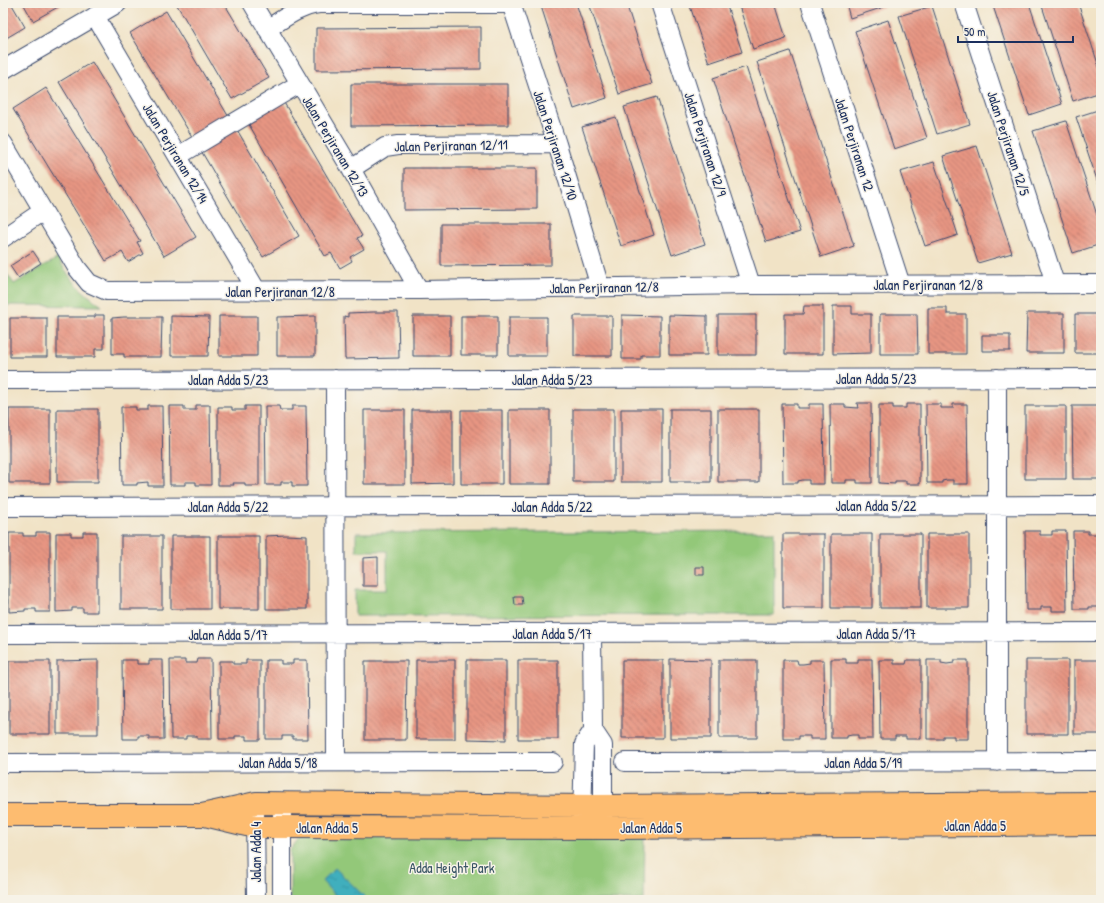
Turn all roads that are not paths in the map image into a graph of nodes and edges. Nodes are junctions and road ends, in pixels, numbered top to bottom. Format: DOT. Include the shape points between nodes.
graph roads {
  1 [pos="118,3"];
  2 [pos="252,3"];
  3 [pos="511,3"];
  4 [pos="660,3"];
  5 [pos="810,3"];
  6 [pos="964,3"];
  7 [pos="95,16"];
  8 [pos="267,29"];
  9 [pos="3,70"];
  10 [pos="299,84"];
  11 [pos="3,143"];
  12 [pos="557,144"];
  13 [pos="178,156"];
  14 [pos="351,169"];
  15 [pos="42,211"];
  16 [pos="3,238"];
  17 [pos="1055,283"];
  18 [pos="1101,284"];
  19 [pos="751,285"];
  20 [pos="901,285"];
  21 [pos="600,287"];
  22 [pos="419,290"];
  23 [pos="257,291"];
  24 [pos="997,378"];
  25 [pos="1101,378"];
  26 [pos="335,379"];
  27 [pos="3,380"];
  28 [pos="997,505"];
  29 [pos="1101,505"];
  30 [pos="335,506"];
  31 [pos="3,507"];
  32 [pos="997,632"];
  33 [pos="1101,632"];
  34 [pos="592,633"];
  35 [pos="3,634"];
  36 [pos="335,634"];
  37 [pos="593,730"];
  38 [pos="3,762"];
  39 [pos="336,762"];
  40 [pos="553,762"];
  41 [pos="625,762"];
  42 [pos="998,762"];
  43 [pos="1101,762"];
  44 [pos="256,803"];
  45 [pos="282,803"];
  46 [pos="1101,803"];
  47 [pos="582,805"];
  48 [pos="603,806"];
  49 [pos="3,815"];
  50 [pos="202,815"];
  51 [pos="1101,824"];
  52 [pos="255,827"];
  53 [pos="282,827"];
  54 [pos="592,827"];
  55 [pos="256,900"];
  56 [pos="282,900"];
  1 -- 7 [label="street"];
  2 -- 8 [label="street, Jalan Perjiranan 12/13"];
  3 -- 8 [label="street" via="314,5 301,9"];
  3 -- 12 [label="street, Jalan Perjiranan 12/10"];
  4 -- 19 [label="street, Jalan Perjiranan 12/9"];
  5 -- 20 [label="street, Jalan Perjiranan 12"];
  6 -- 17 [label="street, Jalan Perjiranan 12/5"];
  7 -- 9 [label="street"];
  7 -- 13 [label="street, Jalan Perjiranan 12/14"];
  8 -- 10 [label="street, Jalan Perjiranan 12/13"];
  10 -- 13 [label="street"];
  10 -- 14 [label="street, Jalan Perjiranan 12/13"];
  11 -- 15 [label="street"];
  12 -- 14 [label="street, Jalan Perjiranan 12/11" via="398,145 385,147"];
  12 -- 21 [label="street, Jalan Perjiranan 12/10"];
  13 -- 23 [label="street, Jalan Perjiranan 12/14"];
  14 -- 22 [label="street, Jalan Perjiranan 12/13"];
  15 -- 16 [label="street"];
  15 -- 23 [label="street, Jalan Perjiranan 12/8" via="89,283 107,291"];
  17 -- 18 [label="street, Jalan Perjiranan 12/8"];
  17 -- 20 [label="street, Jalan Perjiranan 12/8"];
  19 -- 20 [label="street, Jalan Perjiranan 12/8"];
  19 -- 21 [label="street, Jalan Perjiranan 12/8"];
  21 -- 22 [label="street, Jalan Perjiranan 12/8"];
  22 -- 23 [label="street, Jalan Perjiranan 12/8"];
  24 -- 25 [label="street, Jalan Adda 5/23"];
  24 -- 26 [label="street, Jalan Adda 5/23"];
  24 -- 28 [label="street"];
  26 -- 27 [label="street, Jalan Adda 5/23"];
  26 -- 30 [label="street"];
  28 -- 29 [label="street, Jalan Adda 5/22"];
  28 -- 30 [label="street, Jalan Adda 5/22"];
  28 -- 32 [label="street"];
  30 -- 31 [label="street, Jalan Adda 5/22"];
  30 -- 36 [label="street"];
  32 -- 33 [label="street, Jalan Adda 5/17"];
  32 -- 34 [label="street, Jalan Adda 5/17"];
  32 -- 42 [label="street"];
  34 -- 36 [label="street, Jalan Adda 5/17"];
  34 -- 37 [label="street"];
  35 -- 36 [label="street, Jalan Adda 5/17"];
  36 -- 39 [label="street"];
  37 -- 47 [label="street" via="584,744"];
  37 -- 48 [label="street" via="603,745"];
  38 -- 39 [label="street, Jalan Adda 5/18"];
  39 -- 40 [label="street, Jalan Adda 5/18"];
  41 -- 42 [label="street, Jalan Adda 5/19"];
  42 -- 43 [label="street, Jalan Adda 5/19"];
  44 -- 45 [label="main road, Jalan Adda 5"];
  44 -- 50 [label="main road, Jalan Adda 5"];
  44 -- 52 [label="street, Jalan Adda 4"];
  45 -- 47 [label="main road, Jalan Adda 5"];
  45 -- 53 [label="street, Jalan Adda 4"];
  46 -- 48 [label="main road, Jalan Adda 5"];
  47 -- 48 [label="main road, Jalan Adda 5"];
  47 -- 54 [label="street"];
  48 -- 54 [label="street"];
  49 -- 50 [label="main road, Jalan Adda 5"];
  50 -- 52 [label="main road, Jalan Adda 5"];
  51 -- 54 [label="main road, Jalan Adda 5"];
  52 -- 53 [label="main road, Jalan Adda 5"];
  52 -- 55 [label="street, Jalan Adda 4"];
  53 -- 54 [label="main road, Jalan Adda 5"];
  53 -- 56 [label="street, Jalan Adda 4"];
}
